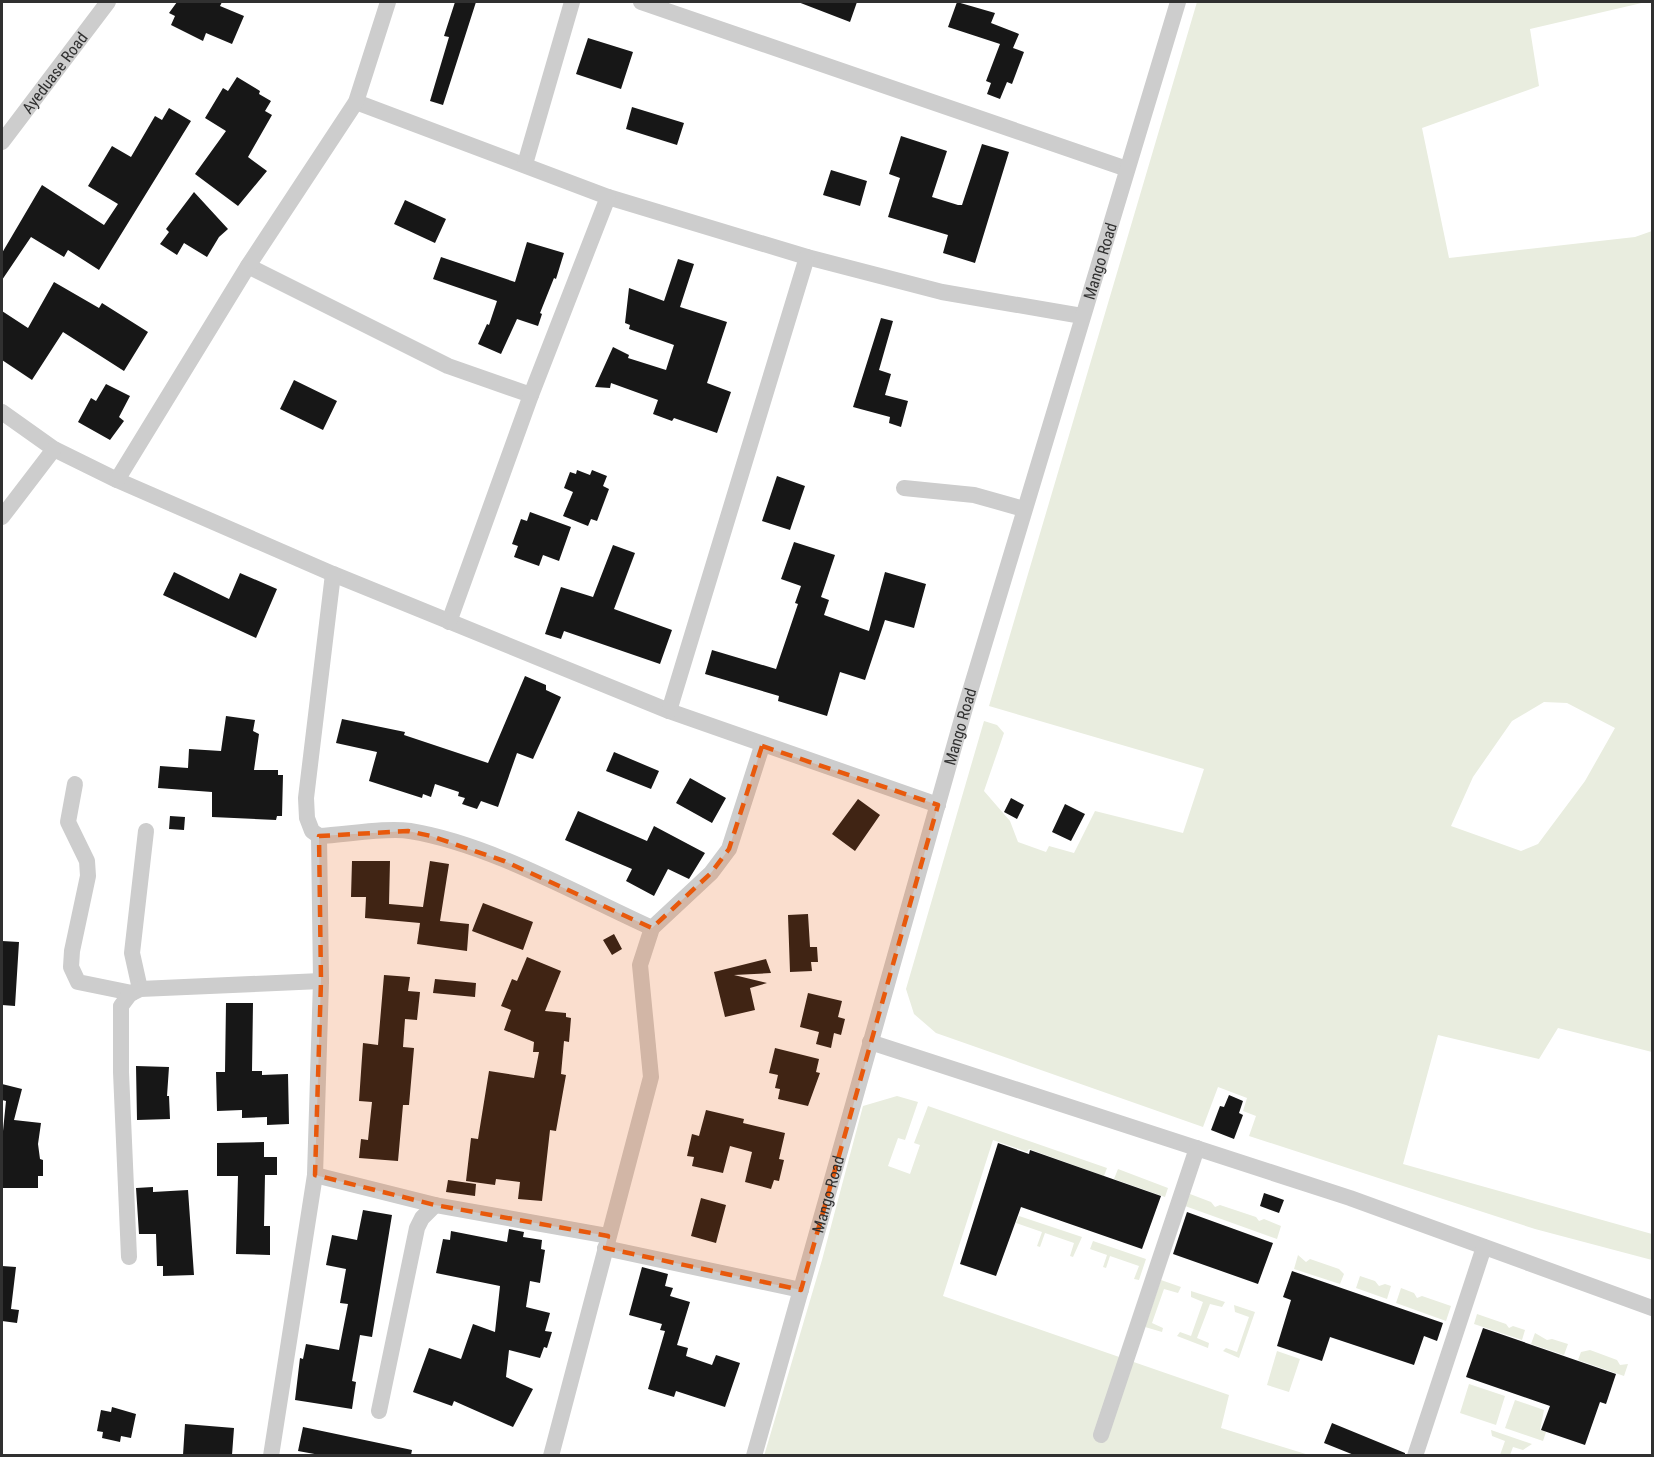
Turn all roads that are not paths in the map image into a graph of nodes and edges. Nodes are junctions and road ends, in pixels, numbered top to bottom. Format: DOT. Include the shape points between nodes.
graph roads {
  1 [pos="108,2"];
  2 [pos="388,2"];
  3 [pos="572,2"];
  4 [pos="641,2"];
  5 [pos="1178,2"];
  6 [pos="356,102"];
  7 [pos="2,142"];
  8 [pos="525,164"];
  9 [pos="1126,169"];
  10 [pos="608,197"];
  11 [pos="807,257"];
  12 [pos="248,266"];
  13 [pos="1082,316"];
  14 [pos="531,394"];
  15 [pos="2,412"];
  16 [pos="54,449"];
  17 [pos="117,480"];
  18 [pos="904,488"];
  19 [pos="1024,509"];
  20 [pos="2,517"];
  21 [pos="333,574"];
  22 [pos="449,622"];
  23 [pos="669,711"];
  24 [pos="762,746"];
  25 [pos="75,784"];
  26 [pos="938,805"];
  27 [pos="146,831"];
  28 [pos="319,836"];
  29 [pos="652,928"];
  30 [pos="321,981"];
  31 [pos="136,991"];
  32 [pos="870,1042"];
  33 [pos="1197,1148"];
  34 [pos="315,1175"];
  35 [pos="435,1205"];
  36 [pos="607,1242"];
  37 [pos="1484,1247"];
  38 [pos="129,1257"];
  39 [pos="801,1290"];
  40 [pos="1653,1308"];
  41 [pos="379,1411"];
  42 [pos="1101,1435"];
  43 [pos="271,1455"];
  44 [pos="551,1455"];
  45 [pos="754,1455"];
  46 [pos="1415,1455"];
  1 -- 7 [label="street, Ayeduase Road"];
  2 -- 6 [label="street"];
  3 -- 8 [label="street"];
  4 -- 9 [label="street"];
  5 -- 9 [label="street, Mango Road"];
  6 -- 8 [label="street"];
  6 -- 12 [label="street"];
  8 -- 10 [label="street"];
  9 -- 13 [label="street, Mango Road"];
  10 -- 11 [label="street"];
  10 -- 14 [label="street"];
  11 -- 13 [label="street" via="942,292"];
  11 -- 23 [label="street"];
  12 -- 14 [label="street" via="448,366"];
  12 -- 17 [label="street"];
  13 -- 19 [label="street, Mango Road"];
  14 -- 22 [label="street"];
  15 -- 16 [label="street"];
  16 -- 17 [label="street"];
  16 -- 20 [label="street"];
  17 -- 21 [label="street"];
  18 -- 19 [label="street" via="974,495"];
  19 -- 26 [label="street, Mango Road"];
  21 -- 22 [label="street"];
  21 -- 28 [label="street" via="306,798 307,818 312,831"];
  22 -- 23 [label="street"];
  23 -- 24 [label="street"];
  24 -- 26 [label="street"];
  24 -- 29 [label="street" via="729,849 711,873"];
  25 -- 31 [label="street" via="68,822 87,861 88,876 71,967 78,982"];
  26 -- 32 [label="street, Mango Road"];
  27 -- 31 [label="street" via="132,953"];
  28 -- 29 [label="street" via="408,831 431,836 504,861"];
  28 -- 30 [label="street"];
  29 -- 36 [label="street" via="640,965 651,1077"];
  30 -- 31 [label="street"];
  30 -- 34 [label="street"];
  31 -- 38 [label="street" via="121,1006"];
  32 -- 33 [label="street"];
  32 -- 39 [label="street, Mango Road"];
  33 -- 37 [label="street"];
  33 -- 42 [label="street"];
  34 -- 35 [label="street"];
  34 -- 43 [label="street"];
  35 -- 36 [label="street"];
  35 -- 41 [label="street" via="417,1228"];
  36 -- 39 [label="street"];
  36 -- 44 [label="street"];
  37 -- 40 [label="street"];
  37 -- 46 [label="street"];
  39 -- 45 [label="street, Mango Road"];
}
